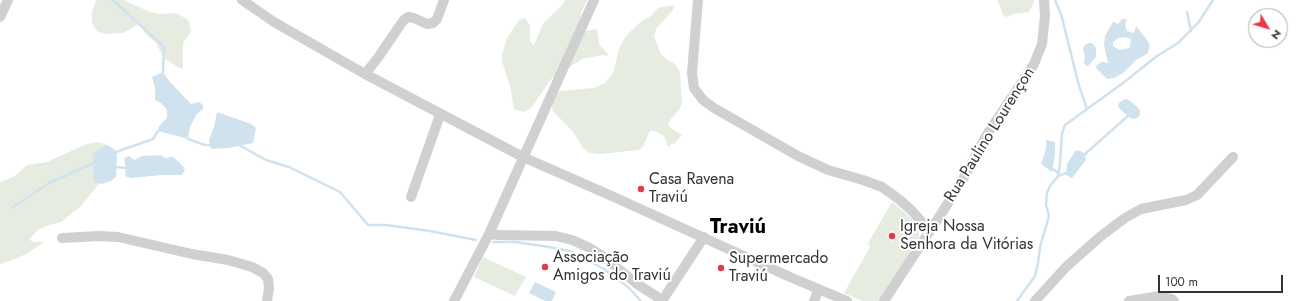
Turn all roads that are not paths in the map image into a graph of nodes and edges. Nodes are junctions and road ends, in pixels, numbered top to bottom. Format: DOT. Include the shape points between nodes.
graph roads {
  1 [pos="8,0"];
  2 [pos="242,0"];
  3 [pos="444,0"];
  4 [pos="594,0"];
  5 [pos="698,0"];
  6 [pos="1044,0"];
  7 [pos="0,18"];
  8 [pos="365,74"];
  9 [pos="440,115"];
  10 [pos="523,157"];
  11 [pos="1234,157"];
  12 [pos="411,197"];
  13 [pos="930,231"];
  14 [pos="489,234"];
  15 [pos="62,238"];
  16 [pos="704,238"];
  17 [pos="819,289"];
  18 [pos="662,300"];
  19 [pos="267,301"];
  20 [pos="454,301"];
  21 [pos="814,301"];
  22 [pos="847,301"];
  23 [pos="884,301"];
  24 [pos="1035,301"];
  25 [pos="1129,301"];
  26 [pos="1174,301"];
  1 -- 7 [label="street"];
  2 -- 8 [label="street" via="274,22"];
  3 -- 8 [label="street" via="433,24 408,17 403,21"];
  4 -- 10 [label="street"];
  5 -- 13 [label="street" via="692,73 694,88 703,100 798,156 828,170 882,187 912,210"];
  6 -- 13 [label="street, Rua Paulino Lourençon" via="1044,31 1039,54 986,136 966,174"];
  8 -- 9 [label="street"];
  9 -- 10 [label="street"];
  9 -- 12 [label="street"];
  10 -- 14 [label="street"];
  10 -- 16 [label="street"];
  11 -- 24 [label="street" via="1196,195 1186,200 1142,209 1125,218 1066,267"];
  13 -- 23 [label="street, Rua Paulino Lourençon"];
  14 -- 18 [label="street" via="556,236 572,240 604,257 637,284"];
  14 -- 20 [label="street"];
  15 -- 19 [label="street" via="118,237 252,267 268,279 270,288"];
  16 -- 17 [label="street"];
  16 -- 18 [label="street"];
  17 -- 21 [label="street"];
  17 -- 22 [label="street"];
  25 -- 26 [label="street" via="1160,296"];
}
